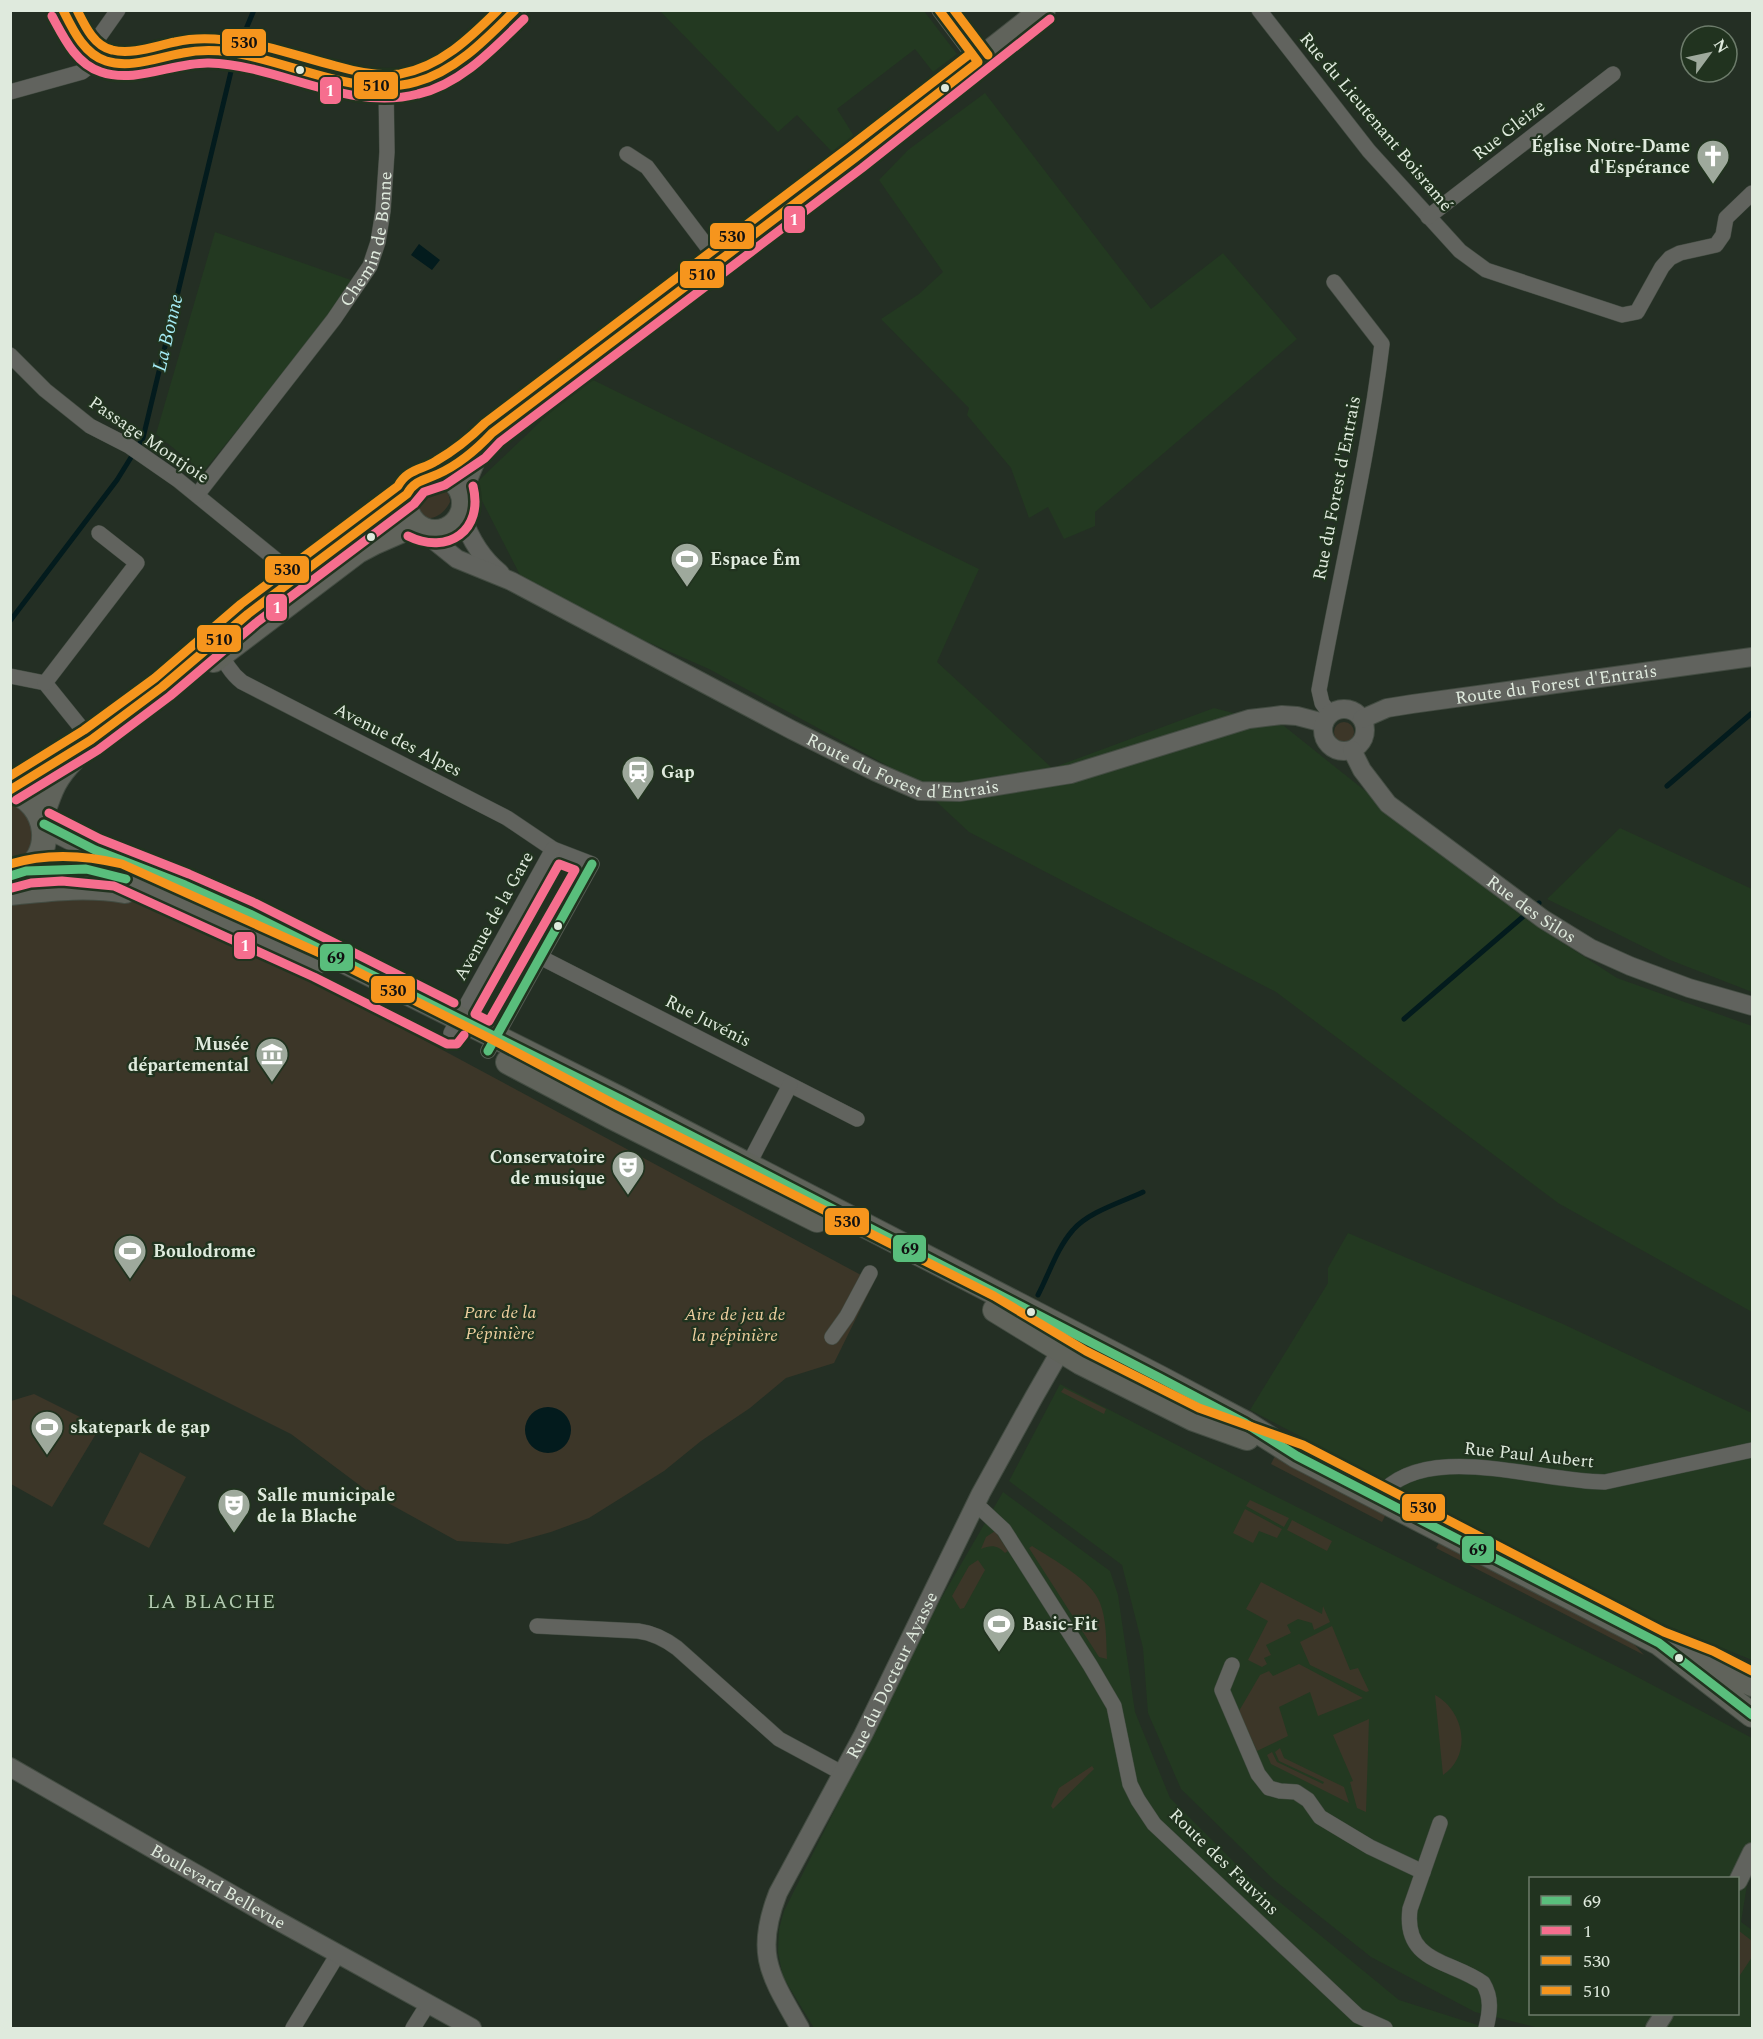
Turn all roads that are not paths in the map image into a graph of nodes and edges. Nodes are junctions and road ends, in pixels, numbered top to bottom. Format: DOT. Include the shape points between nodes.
graph roads {
  1 [pos="63,10"];
  2 [pos="118,10"];
  3 [pos="516,10"];
  4 [pos="939,10"];
  5 [pos="1043,10"];
  6 [pos="1259,10"];
  7 [pos="94,55"];
  8 [pos="978,62"];
  9 [pos="1614,74"];
  10 [pos="386,87"];
  11 [pos="10,92"];
  12 [pos="627,154"];
  13 [pos="1752,193"];
  14 [pos="1428,217"];
  15 [pos="718,261"];
  16 [pos="1334,282"];
  17 [pos="10,355"];
  18 [pos="478,448"];
  19 [pos="439,474"];
  20 [pos="461,489"];
  21 [pos="407,494"];
  22 [pos="197,495"];
  23 [pos="462,516"];
  24 [pos="418,528"];
  25 [pos="99,533"];
  26 [pos="296,576"];
  27 [pos="511,581"];
  28 [pos="233,626"];
  29 [pos="222,656"];
  30 [pos="1752,657"];
  31 [pos="10,676"];
  32 [pos="45,682"];
  33 [pos="162,687"];
  34 [pos="1327,719"];
  35 [pos="1362,719"];
  36 [pos="91,740"];
  37 [pos="1352,750"];
  38 [pos="10,790"];
  39 [pos="43,821"];
  40 [pos="554,849"];
  41 [pos="18,874"];
  42 [pos="10,893"];
  43 [pos="177,902"];
  44 [pos="540,957"];
  45 [pos="1752,1006"];
  46 [pos="455,1026"];
  47 [pos="491,1044"];
  48 [pos="790,1085"];
  49 [pos="857,1119"];
  50 [pos="744,1173"];
  51 [pos="870,1273"];
  52 [pos="832,1337"];
  53 [pos="1084,1339"];
  54 [pos="1061,1350"];
  55 [pos="1752,1450"];
  56 [pos="1297,1456"];
  57 [pos="980,1496"];
  58 [pos="1378,1497"];
  59 [pos="537,1626"];
  60 [pos="1659,1643"];
  61 [pos="1232,1665"];
  62 [pos="1752,1684"];
  63 [pos="1752,1714"];
  64 [pos="10,1767"];
  65 [pos="842,1773"];
  66 [pos="1440,1823"];
  67 [pos="1752,1852"];
  68 [pos="1752,1866"];
  69 [pos="1423,1872"];
  70 [pos="1739,1877"];
  71 [pos="1739,1885"];
  72 [pos="338,1954"];
  73 [pos="428,2004"];
  74 [pos="1663,2015"];
  75 [pos="293,2028"];
  76 [pos="413,2028"];
  77 [pos="472,2028"];
  78 [pos="800,2028"];
  79 [pos="1385,2028"];
  80 [pos="1486,2028"];
  81 [pos="1655,2028"];
  1 -- 7 [label="main road" via="77,37"];
  2 -- 7 [label="street"];
  3 -- 10 [label="main road" via="471,51 440,72 415,83"];
  4 -- 8 [label="street"];
  5 -- 8 [label="main road"];
  6 -- 14 [label="street, Rue du Lieutenant Boisramé" via="1369,151"];
  7 -- 10 [label="main road" via="114,63 201,51 243,55"];
  7 -- 11 [label="street" via="82,72"];
  8 -- 15 [label="main road"];
  9 -- 14 [label="street, Rue Gleize"];
  10 -- 22 [label="street, Chemin de Bonne" via="383,211 370,266 334,319"];
  12 -- 15 [label="street" via="647,167"];
  13 -- 14 [label="street, Rue du Lieutenant Boisramé" via="1726,218 1716,245 1670,258 1637,312 1622,315 1486,270 1460,251"];
  15 -- 18 [label="main road" via="492,433"];
  16 -- 34 [label="street, Rue du Forest d'Entrais" via="1382,344 1372,419 1319,690"];
  17 -- 22 [label="street, Passage Montjoie" via="90,426 135,451"];
  18 -- 19 [label="main road"];
  18 -- 20 [label="main road"];
  19 -- 20 [label="main road"];
  19 -- 21 [label="main road" via="418,481"];
  20 -- 23 [label="main road" via="465,501"];
  21 -- 24 [label="main road" via="406,512"];
  21 -- 26 [label="main road"];
  22 -- 26 [label="street, Passage Montjoie"];
  23 -- 24 [label="main road" via="439,532"];
  23 -- 27 [label="street, Route du Forest d'Entrais" via="479,551"];
  24 -- 27 [label="street, Route du Forest d'Entrais" via="457,559"];
  24 -- 29 [label="main road" via="358,552"];
  25 -- 32 [label="street" via="137,563"];
  26 -- 28 [label="main road"];
  27 -- 34 [label="street, Route du Forest d'Entrais" via="803,735 920,791 960,792 1071,774 1249,719 1282,715"];
  28 -- 29 [label="street" via="222,647"];
  28 -- 33 [label="main road"];
  29 -- 33 [label="main road"];
  29 -- 40 [label="street, Avenue des Alpes" via="242,682 507,818"];
  30 -- 35 [label="street, Route du Forest d'Entrais" via="1395,706"];
  31 -- 32 [label="street"];
  32 -- 36 [label="street"];
  33 -- 36 [label="main road"];
  34 -- 35 [label="street" via="1344,709"];
  34 -- 37 [label="street" via="1324,737 1332,748"];
  35 -- 37 [label="street" via="1364,737"];
  36 -- 38 [label="main road"];
  36 -- 39 [label="main road" via="59,773"];
  37 -- 45 [label="street, Rue des Silos" via="1388,804 1532,911 1590,948 1630,966"];
  38 -- 39 [label="main road" via="24,796"];
  39 -- 41 [label="main road" via="45,837 40,856"];
  39 -- 46 [label="main road" via="94,850 250,914"];
  40 -- 44 [label="street, Avenue des Alpes" via="592,864"];
  40 -- 46 [label="street, Avenue de la Gare"];
  41 -- 43 [label="main road" via="102,871"];
  42 -- 43 [label="main road" via="103,887"];
  43 -- 46 [label="main road"];
  44 -- 47 [label="street"];
  44 -- 48 [label="street, Rue Juvénis"];
  46 -- 47 [label="main road"];
  47 -- 50 [label="main road" via="612,1117"];
  48 -- 49 [label="street, Rue Juvénis"];
  48 -- 50 [label="street"];
  50 -- 53 [label="main road"];
  50 -- 54 [label="main road"];
  51 -- 52 [label="street"];
  53 -- 54 [label="street"];
  53 -- 56 [label="main road" via="1245,1422"];
  54 -- 56 [label="main road" via="1194,1419"];
  54 -- 57 [label="street, Rue du Docteur Ayasse"];
  55 -- 58 [label="street, Rue Paul Aubert" via="1605,1482 1455,1466 1407,1476"];
  56 -- 58 [label="main road"];
  57 -- 65 [label="street, Rue du Docteur Ayasse"];
  57 -- 79 [label="street, Route des Fauvins" via="1114,1706 1130,1784 1154,1824 1358,2016"];
  58 -- 60 [label="main road"];
  59 -- 65 [label="street" via="638,1631 664,1639 779,1739"];
  60 -- 62 [label="main road" via="1710,1662"];
  60 -- 63 [label="main road"];
  61 -- 69 [label="street" via="1222,1690 1258,1774 1269,1788 1296,1792 1308,1800 1320,1817"];
  64 -- 72 [label="street, Boulevard Bellevue"];
  65 -- 78 [label="street, Rue du Docteur Ayasse" via="778,1893 766,1929 768,1969"];
  66 -- 69 [label="street"];
  67 -- 70 [label="street"];
  68 -- 71 [label="street"];
  69 -- 80 [label="street" via="1408,1921 1415,1945 1424,1954 1483,1983 1490,2012"];
  72 -- 73 [label="street, Boulevard Bellevue"];
  72 -- 75 [label="street"];
  73 -- 76 [label="street"];
  73 -- 77 [label="street, Boulevard Bellevue"];
  74 -- 81 [label="street"];
}
